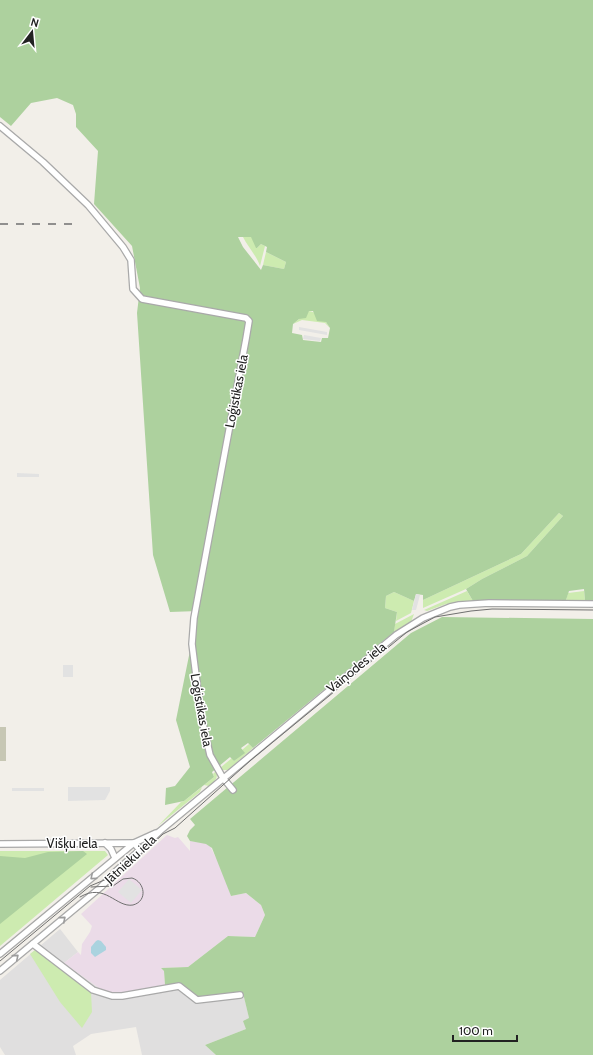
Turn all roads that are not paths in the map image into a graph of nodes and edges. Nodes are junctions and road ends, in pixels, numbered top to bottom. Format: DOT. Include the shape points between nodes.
graph roads {
  1 [pos="0,126"];
  2 [pos="593,604"];
  3 [pos="223,778"];
  4 [pos="233,790"];
  5 [pos="160,831"];
  6 [pos="105,843"];
  7 [pos="134,843"];
  8 [pos="0,844"];
  9 [pos="140,850"];
  10 [pos="115,858"];
  11 [pos="33,944"];
  12 [pos="0,954"];
  13 [pos="0,971"];
  14 [pos="240,995"];
  1 -- 3 [label="street, Loģistikas iela" via="88,205 123,247 131,260 133,289 142,299 246,318 249,321 194,618 192,644 201,715 210,755"];
  2 -- 3 [label="street, Vaiņodes iela" via="472,604 450,607 428,615 396,635"];
  3 -- 4 [label="street, Loģistikas iela"];
  3 -- 5 [label="street, Vaiņodes iela"];
  5 -- 7 [label="street, Jātnieku iela"];
  5 -- 9 [label="street, Jātnieku iela"];
  6 -- 7 [label="street, Višķu iela"];
  6 -- 8 [label="street, Višķu iela"];
  6 -- 10 [label="street" via="111,848"];
  7 -- 9 [label="street"];
  7 -- 10 [label="street, Jātnieku iela"];
  11 -- 9 [label="street, Jātnieku iela, one-way" via="101,887"];
  10 -- 12 [label="street, Jātnieku iela, one-way"];
  13 -- 11 [label="street, Jātnieku iela, one-way"];
  11 -- 14 [label="street" via="96,992 112,996 179,986 197,1000"];
}
